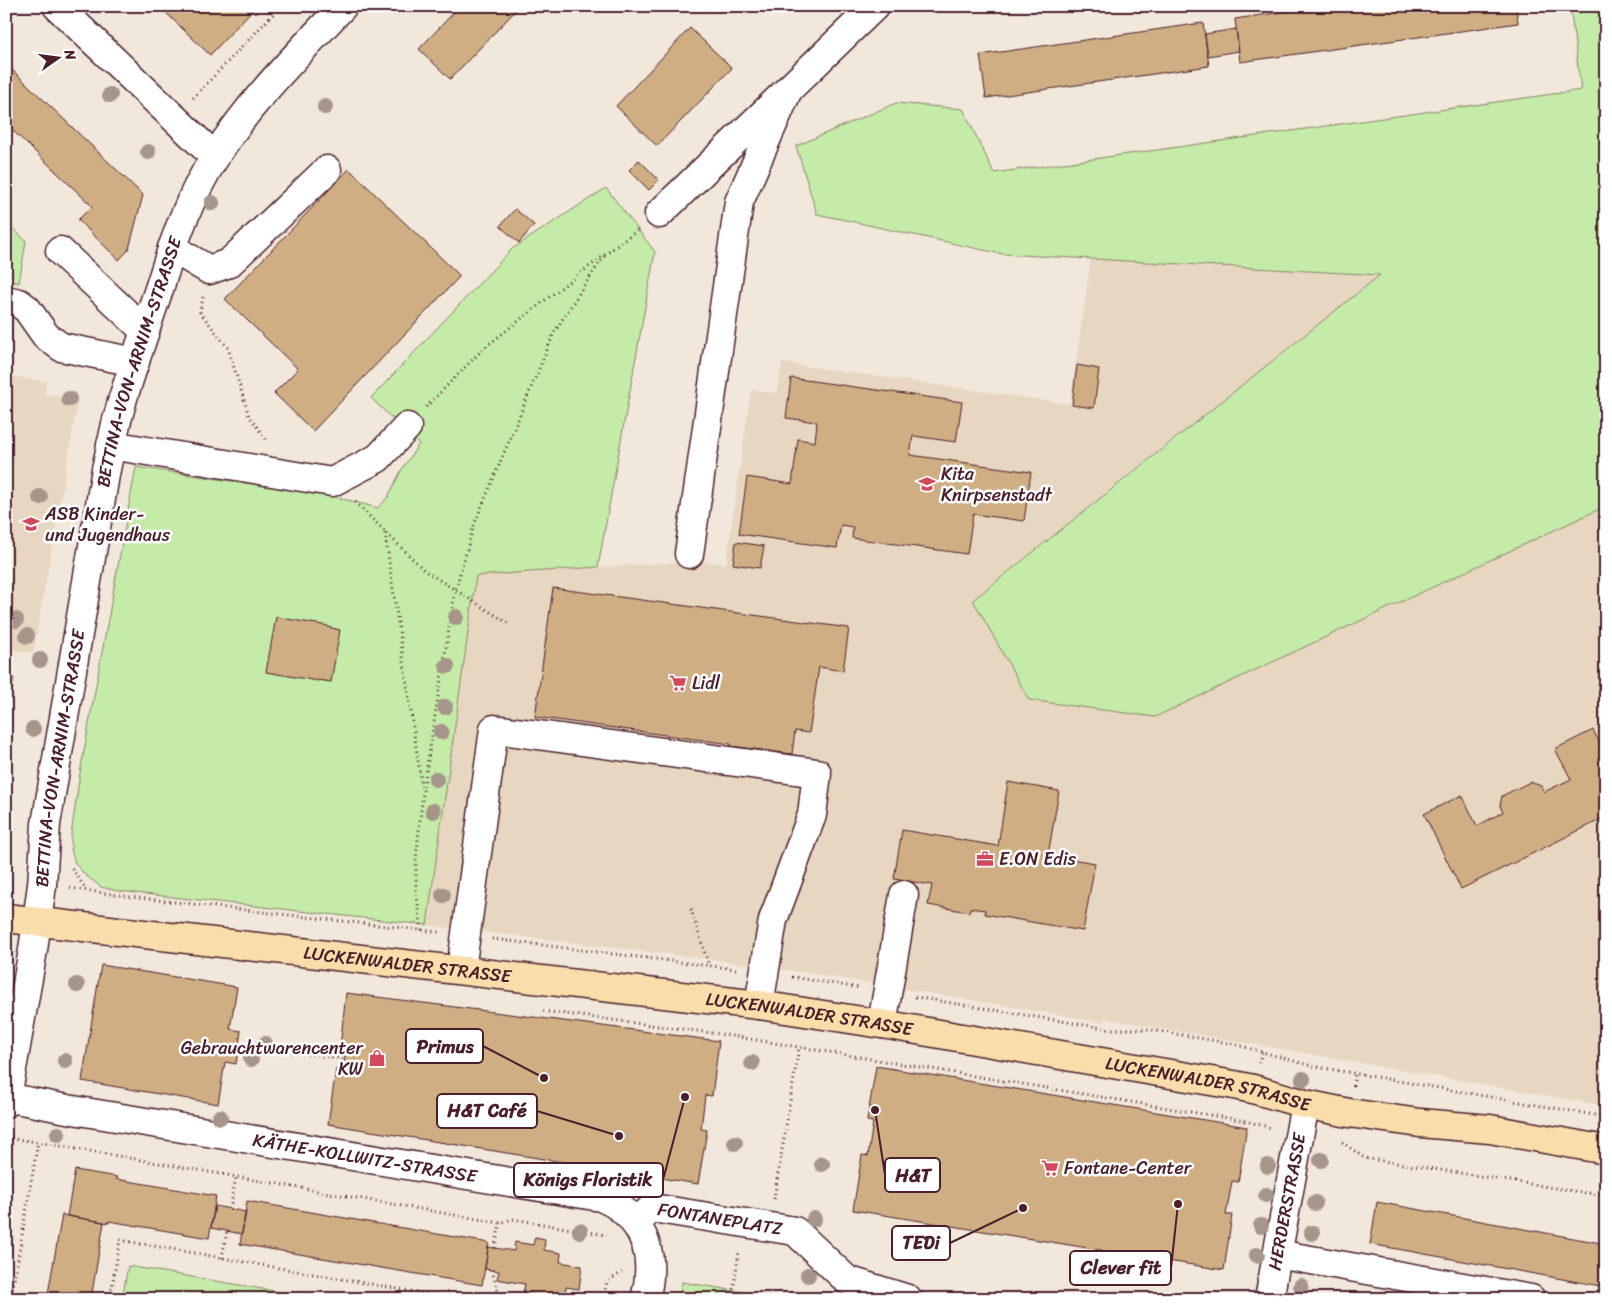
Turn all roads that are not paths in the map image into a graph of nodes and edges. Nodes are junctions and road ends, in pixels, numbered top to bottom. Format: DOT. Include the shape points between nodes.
graph roads {
  1 [pos="57,6"];
  2 [pos="343,6"];
  3 [pos="875,6"];
  4 [pos="788,90"];
  5 [pos="215,157"];
  6 [pos="327,170"];
  7 [pos="659,214"];
  8 [pos="172,248"];
  9 [pos="60,251"];
  10 [pos="6,300"];
  11 [pos="145,331"];
  12 [pos="135,362"];
  13 [pos="407,427"];
  14 [pos="111,445"];
  15 [pos="689,554"];
  16 [pos="904,896"];
  17 [pos="6,918"];
  18 [pos="37,921"];
  19 [pos="462,970"];
  20 [pos="759,1005"];
  21 [pos="882,1024"];
  22 [pos="7,1099"];
  23 [pos="1305,1104"];
  24 [pos="1606,1150"];
  25 [pos="636,1222"];
  26 [pos="1277,1254"];
  27 [pos="645,1299"];
  28 [pos="908,1299"];
  29 [pos="1269,1299"];
  30 [pos="1531,1299"];
  1 -- 5 [label="street"];
  2 -- 5 [label="street, BETTINA-VON-ARNIM-STRASSE" via="253,104"];
  3 -- 4 [label="street"];
  4 -- 7 [label="street"];
  4 -- 15 [label="street" via="739,202"];
  5 -- 8 [label="street, BETTINA-VON-ARNIM-STRASSE" via="191,201"];
  6 -- 8 [label="street" via="229,263 209,270"];
  8 -- 11 [label="street, BETTINA-VON-ARNIM-STRASSE"];
  9 -- 11 [label="street"];
  10 -- 12 [label="street" via="19,302 46,336 62,346"];
  11 -- 12 [label="street, BETTINA-VON-ARNIM-STRASSE"];
  12 -- 14 [label="street, BETTINA-VON-ARNIM-STRASSE"];
  13 -- 14 [label="street" via="378,458 332,482"];
  14 -- 18 [label="street, BETTINA-VON-ARNIM-STRASSE" via="46,824"];
  16 -- 21 [label="street"];
  17 -- 18 [label="main road, LUCKENWALDER STRASSE"];
  18 -- 19 [label="main road, LUCKENWALDER STRASSE"];
  18 -- 22 [label="street, BETTINA-VON-ARNIM-STRASSE"];
  19 -- 20 [label="main road, LUCKENWALDER STRASSE"];
  19 -- 20 [label="street" via="494,729 817,773 812,815 773,920"];
  20 -- 21 [label="main road, LUCKENWALDER STRASSE"];
  21 -- 23 [label="main road, LUCKENWALDER STRASSE" via="1234,1085"];
  22 -- 25 [label="street, KÄTHE-KOLLWITZ-STRASSE" via="601,1197 621,1207"];
  23 -- 24 [label="main road, LUCKENWALDER STRASSE"];
  23 -- 26 [label="street, HERDERSTRASSE"];
  25 -- 27 [label="street, KÄTHE-KOLLWITZ-STRASSE" via="649,1262"];
  25 -- 28 [label="street, FONTANEPLATZ" via="652,1208 795,1231 847,1280"];
  26 -- 29 [label="street, HERDERSTRASSE"];
  26 -- 30 [label="street"];
}
